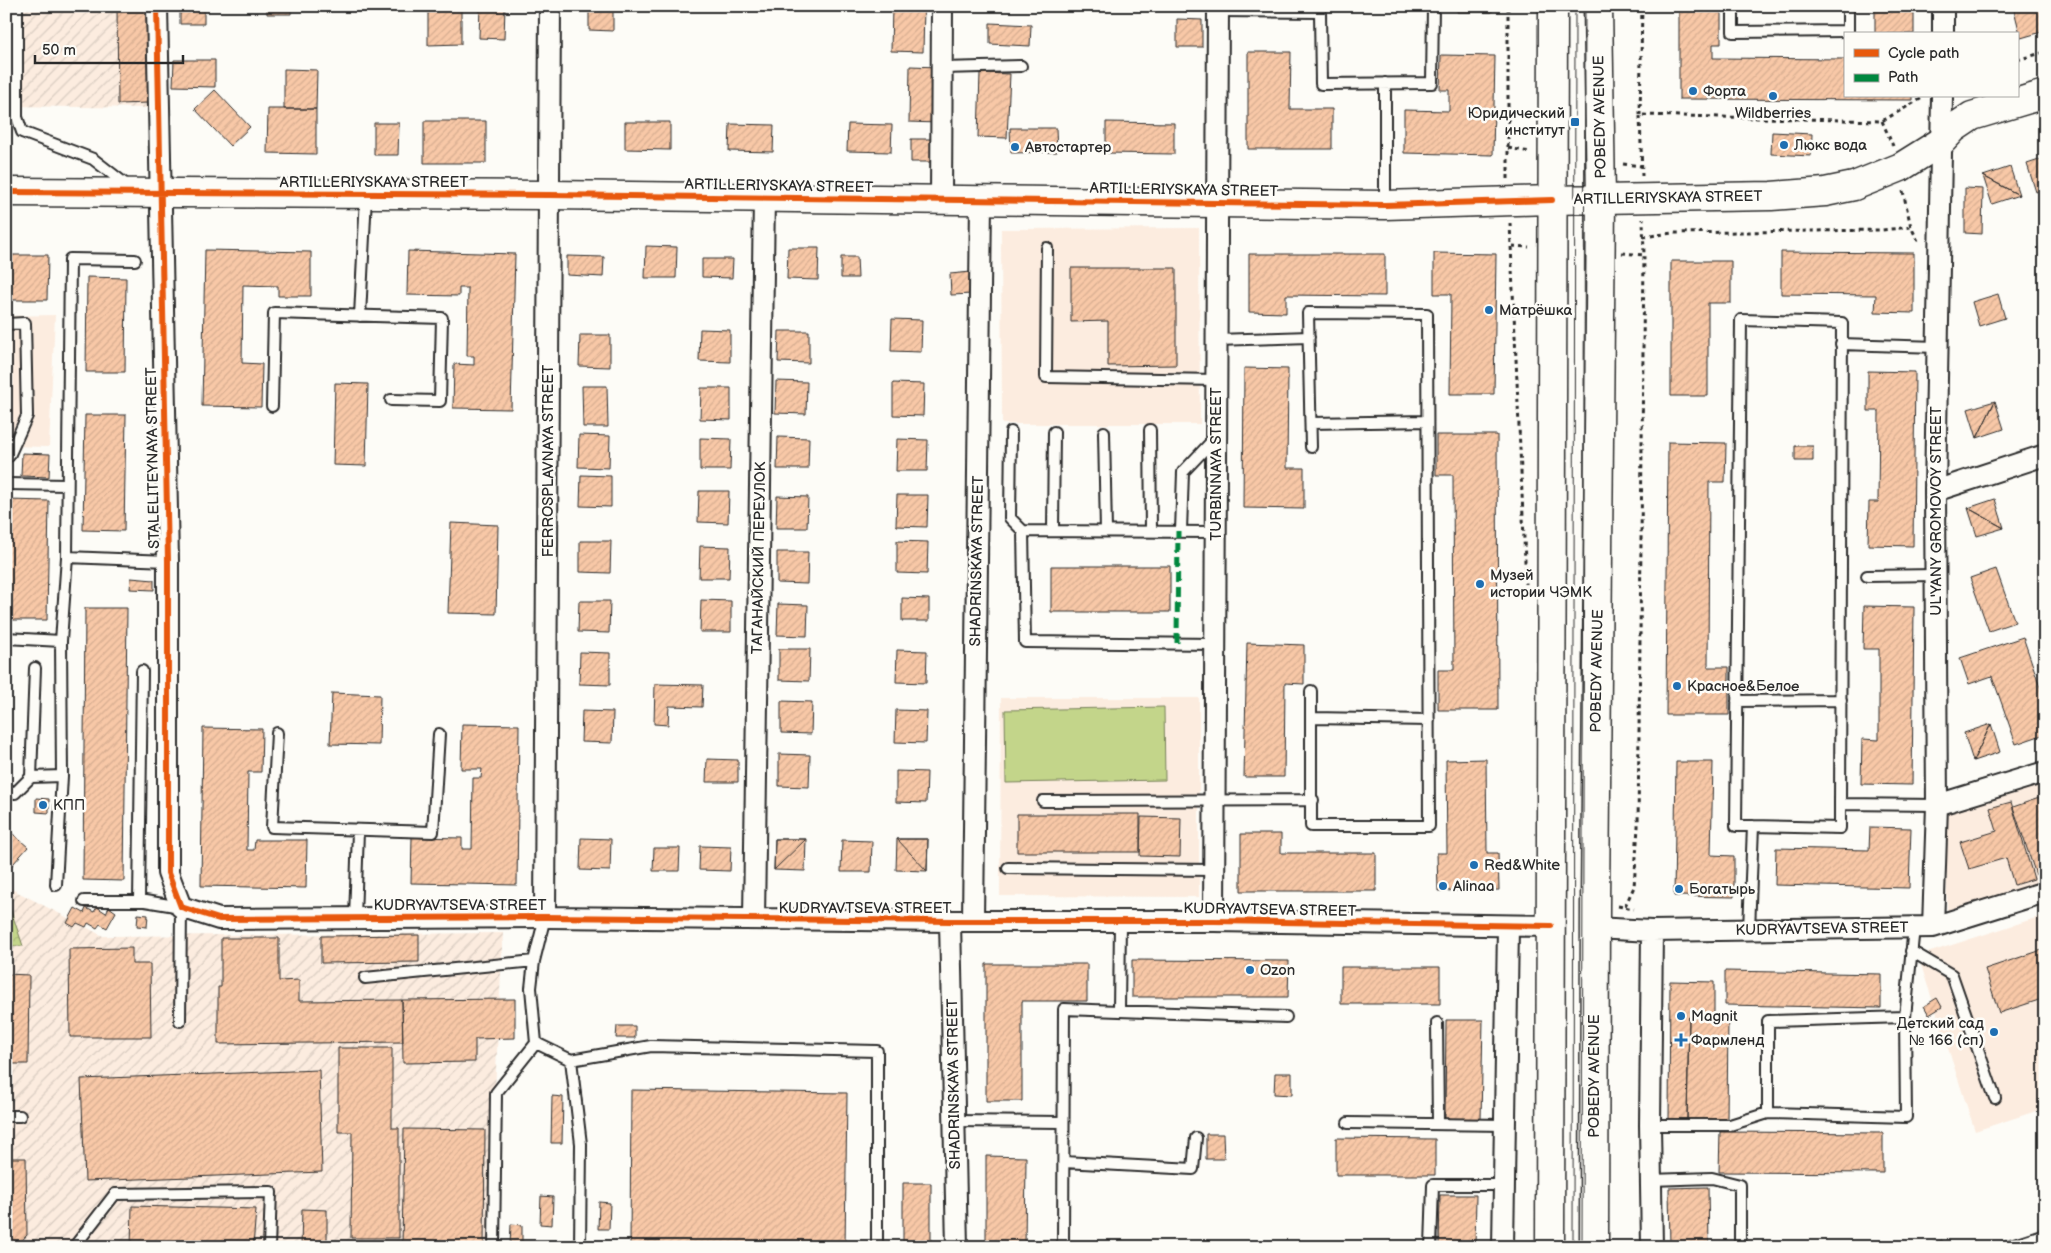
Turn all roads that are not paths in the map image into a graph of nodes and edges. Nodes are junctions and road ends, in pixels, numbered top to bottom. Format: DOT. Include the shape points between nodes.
graph roads {
  1 [pos="16,6"];
  2 [pos="157,6"];
  3 [pos="550,6"];
  4 [pos="942,6"];
  5 [pos="1432,6"];
  6 [pos="1553,6"];
  7 [pos="1598,6"];
  8 [pos="1733,6"];
  9 [pos="1848,6"];
  10 [pos="1943,6"];
  11 [pos="1218,9"];
  12 [pos="1942,32"];
  13 [pos="1021,66"];
  14 [pos="942,68"];
  15 [pos="1385,84"];
  16 [pos="2045,94"];
  17 [pos="1942,98"];
  18 [pos="1941,142"];
  19 [pos="6,192"];
  20 [pos="148,194"];
  21 [pos="366,195"];
  22 [pos="550,196"];
  23 [pos="764,198"];
  24 [pos="1602,199"];
  25 [pos="1552,200"];
  26 [pos="941,201"];
  27 [pos="981,201"];
  28 [pos="1217,203"];
  29 [pos="1385,204"];
  30 [pos="1047,248"];
  31 [pos="135,260"];
  32 [pos="360,316"];
  33 [pos="6,324"];
  34 [pos="1309,337"];
  35 [pos="1217,340"];
  36 [pos="1841,344"];
  37 [pos="1937,347"];
  38 [pos="1217,380"];
  39 [pos="391,400"];
  40 [pos="272,406"];
  41 [pos="1427,422"];
  42 [pos="1311,423"];
  43 [pos="1150,430"];
  44 [pos="1011,432"];
  45 [pos="1054,432"];
  46 [pos="1104,432"];
  47 [pos="1216,436"];
  48 [pos="1311,447"];
  49 [pos="2045,455"];
  50 [pos="6,456"];
  51 [pos="6,484"];
  52 [pos="67,485"];
  53 [pos="1935,491"];
  54 [pos="1023,530"];
  55 [pos="1053,531"];
  56 [pos="1106,531"];
  57 [pos="1151,531"];
  58 [pos="1181,532"];
  59 [pos="1216,532"];
  60 [pos="67,557"];
  61 [pos="168,561"];
  62 [pos="1936,575"];
  63 [pos="1868,576"];
  64 [pos="6,638"];
  65 [pos="61,641"];
  66 [pos="1216,644"];
  67 [pos="35,668"];
  68 [pos="142,671"];
  69 [pos="1311,690"];
  70 [pos="1841,700"];
  71 [pos="1737,701"];
  72 [pos="1312,718"];
  73 [pos="1429,720"];
  74 [pos="277,733"];
  75 [pos="439,734"];
  76 [pos="2045,772"];
  77 [pos="31,776"];
  78 [pos="62,776"];
  79 [pos="6,789"];
  80 [pos="1215,800"];
  81 [pos="1313,800"];
  82 [pos="1043,801"];
  83 [pos="1840,804"];
  84 [pos="1937,805"];
  85 [pos="1753,826"];
  86 [pos="358,831"];
  87 [pos="1008,868"];
  88 [pos="1215,870"];
  89 [pos="56,885"];
  90 [pos="2045,892"];
  91 [pos="84,901"];
  92 [pos="140,901"];
  93 [pos="180,907"];
  94 [pos="545,917"];
  95 [pos="355,918"];
  96 [pos="754,919"];
  97 [pos="950,921"];
  98 [pos="973,921"];
  99 [pos="1120,921"];
  100 [pos="1214,921"];
  101 [pos="1551,926"];
  102 [pos="1508,927"];
  103 [pos="1923,927"];
  104 [pos="1594,928"];
  105 [pos="1750,930"];
  106 [pos="1652,931"];
  107 [pos="1911,951"];
  108 [pos="534,961"];
  109 [pos="365,978"];
  110 [pos="1119,1011"];
  111 [pos="1286,1017"];
  112 [pos="1905,1017"];
  113 [pos="180,1021"];
  114 [pos="1437,1023"];
  115 [pos="536,1044"];
  116 [pos="571,1060"];
  117 [pos="1995,1098"];
  118 [pos="1768,1113"];
  119 [pos="6,1116"];
  120 [pos="20,1116"];
  121 [pos="954,1122"];
  122 [pos="1063,1122"];
  123 [pos="1348,1123"];
  124 [pos="1438,1124"];
  125 [pos="1506,1125"];
  126 [pos="1650,1125"];
  127 [pos="1196,1138"];
  128 [pos="1064,1162"];
  129 [pos="1650,1180"];
  130 [pos="1504,1185"];
  131 [pos="2045,1234"];
  132 [pos="74,1247"];
  133 [pos="269,1247"];
  134 [pos="494,1247"];
  135 [pos="580,1247"];
  136 [pos="877,1247"];
  137 [pos="957,1247"];
  138 [pos="1064,1247"];
  139 [pos="1431,1247"];
  140 [pos="1503,1247"];
  141 [pos="1550,1247"];
  142 [pos="1594,1247"];
  143 [pos="1652,1247"];
  144 [pos="1740,1247"];
  145 [pos="2006,1247"];
  1 -- 20 [label="lane" via="17,117 22,132 93,159"];
  2 -- 20 [label="street, STALELITEYNAYA STREET"];
  3 -- 22 [label="street, FERROSPLAVNAYA STREET"];
  4 -- 14 [label="street"];
  5 -- 15 [label="lane" via="1432,83"];
  6 -- 25 [label="main road"];
  7 -- 24 [label="main road, POBEDY AVENUE"];
  8 -- 9 [label="lane" via="1733,32 1742,32 1848,31"];
  10 -- 12 [label="street"];
  11 -- 15 [label="lane" via="1320,12 1321,84"];
  11 -- 28 [label="street, TURBINNAYA STREET"];
  13 -- 14 [label="lane"];
  14 -- 26 [label="street"];
  15 -- 29 [label="lane"];
  16 -- 18 [label="main road, ARTILLERIYSKAYA STREET" via="1972,116"];
  17 -- 18 [label="street, UL'YANY GROMOVOY STREET"];
  18 -- 24 [label="main road, ARTILLERIYSKAYA STREET" via="1901,167 1854,186 1825,192"];
  18 -- 37 [label="street, UL'YANY GROMOVOY STREET"];
  19 -- 20 [label="main road, ARTILLERIYSKAYA STREET"];
  20 -- 21 [label="main road, ARTILLERIYSKAYA STREET"];
  20 -- 61 [label="street, STALELITEYNAYA STREET"];
  21 -- 22 [label="main road, ARTILLERIYSKAYA STREET"];
  21 -- 32 [label="lane"];
  22 -- 23 [label="main road, ARTILLERIYSKAYA STREET"];
  22 -- 94 [label="street, FERROSPLAVNAYA STREET"];
  23 -- 26 [label="main road, ARTILLERIYSKAYA STREET"];
  23 -- 96 [label="street, ТАГАНАЙСКИЙ ПЕРЕУЛОК"];
  24 -- 25 [label="main road, ARTILLERIYSKAYA STREET"];
  24 -- 104 [label="main road, POBEDY AVENUE"];
  25 -- 29 [label="main road, ARTILLERIYSKAYA STREET"];
  25 -- 101 [label="main road"];
  26 -- 27 [label="main road, ARTILLERIYSKAYA STREET"];
  27 -- 28 [label="main road, ARTILLERIYSKAYA STREET"];
  27 -- 98 [label="street, SHADRINSKAYA STREET"];
  28 -- 29 [label="main road, ARTILLERIYSKAYA STREET"];
  28 -- 35 [label="street, TURBINNAYA STREET"];
  30 -- 38 [label="lane" via="1046,377"];
  31 -- 52 [label="lane" via="70,259"];
  32 -- 39 [label="lane" via="442,318 440,401"];
  32 -- 40 [label="lane" via="274,313"];
  33 -- 50 [label="lane" via="25,323 27,416 9,456"];
  34 -- 35 [label="lane"];
  34 -- 41 [label="lane" via="1308,313 1426,314"];
  34 -- 42 [label="lane"];
  35 -- 38 [label="street, TURBINNAYA STREET"];
  36 -- 37 [label="lane"];
  36 -- 70 [label="lane"];
  36 -- 71 [label="lane" via="1842,323 1741,320"];
  37 -- 53 [label="street, UL'YANY GROMOVOY STREET"];
  38 -- 47 [label="street, TURBINNAYA STREET"];
  41 -- 42 [label="lane"];
  41 -- 73 [label="lane"];
  42 -- 48 [label="lane"];
  43 -- 57 [label="lane"];
  44 -- 54 [label="lane" via="1010,518"];
  45 -- 55 [label="lane"];
  46 -- 56 [label="lane"];
  47 -- 58 [label="lane" via="1183,472"];
  47 -- 59 [label="street, TURBINNAYA STREET"];
  49 -- 53 [label="street"];
  51 -- 52 [label="lane"];
  52 -- 60 [label="lane"];
  53 -- 62 [label="street, UL'YANY GROMOVOY STREET"];
  54 -- 55 [label="lane"];
  54 -- 66 [label="lane" via="1025,642"];
  55 -- 56 [label="lane"];
  56 -- 57 [label="lane"];
  57 -- 58 [label="lane"];
  58 -- 59 [label="lane"];
  59 -- 66 [label="street, TURBINNAYA STREET"];
  60 -- 61 [label="lane"];
  60 -- 65 [label="lane"];
  61 -- 93 [label="street, STALELITEYNAYA STREET" via="168,873"];
  62 -- 63 [label="lane"];
  62 -- 84 [label="street, UL'YANY GROMOVOY STREET"];
  64 -- 65 [label="lane"];
  65 -- 78 [label="lane"];
  66 -- 80 [label="street, TURBINNAYA STREET"];
  67 -- 77 [label="lane"];
  68 -- 92 [label="lane"];
  69 -- 72 [label="lane"];
  70 -- 71 [label="lane"];
  70 -- 83 [label="lane"];
  71 -- 85 [label="lane" via="1736,826"];
  72 -- 73 [label="lane"];
  72 -- 81 [label="lane"];
  73 -- 81 [label="lane" via="1429,826 1312,826"];
  74 -- 86 [label="lane" via="272,827"];
  75 -- 86 [label="lane" via="433,832"];
  76 -- 84 [label="street"];
  77 -- 78 [label="lane"];
  77 -- 79 [label="lane" via="15,793"];
  78 -- 89 [label="lane"];
  80 -- 81 [label="lane"];
  80 -- 82 [label="lane"];
  80 -- 88 [label="street, TURBINNAYA STREET"];
  83 -- 84 [label="lane"];
  83 -- 85 [label="lane" via="1840,828"];
  84 -- 103 [label="street, UL'YANY GROMOVOY STREET"];
  85 -- 105 [label="lane"];
  86 -- 95 [label="lane"];
  87 -- 88 [label="lane"];
  88 -- 100 [label="street, TURBINNAYA STREET"];
  90 -- 103 [label="street, KUDRYAVTSEVA STREET"];
  91 -- 92 [label="lane"];
  92 -- 93 [label="lane"];
  93 -- 95 [label="street, KUDRYAVTSEVA STREET" via="219,919"];
  93 -- 113 [label="lane"];
  94 -- 95 [label="street, KUDRYAVTSEVA STREET"];
  94 -- 96 [label="street, KUDRYAVTSEVA STREET"];
  94 -- 108 [label="lane"];
  96 -- 97 [label="street, KUDRYAVTSEVA STREET"];
  97 -- 98 [label="street, KUDRYAVTSEVA STREET"];
  97 -- 121 [label="street, SHADRINSKAYA STREET"];
  98 -- 99 [label="street, KUDRYAVTSEVA STREET"];
  99 -- 100 [label="street, KUDRYAVTSEVA STREET"];
  99 -- 110 [label="lane"];
  100 -- 102 [label="street, KUDRYAVTSEVA STREET"];
  101 -- 102 [label="street, KUDRYAVTSEVA STREET"];
  101 -- 141 [label="main road"];
  102 -- 125 [label="street"];
  103 -- 105 [label="street, KUDRYAVTSEVA STREET"];
  103 -- 107 [label="lane"];
  104 -- 106 [label="street, KUDRYAVTSEVA STREET"];
  104 -- 142 [label="main road, POBEDY AVENUE"];
  105 -- 106 [label="street, KUDRYAVTSEVA STREET"];
  106 -- 126 [label="street"];
  107 -- 112 [label="lane"];
  107 -- 117 [label="lane" via="1952,975"];
  108 -- 109 [label="lane"];
  108 -- 115 [label="lane" via="530,988"];
  110 -- 111 [label="lane"];
  110 -- 122 [label="lane" via="1064,1009"];
  112 -- 118 [label="lane" via="1768,1020"];
  112 -- 118 [label="lane" via="1906,1117"];
  114 -- 124 [label="lane"];
  115 -- 116 [label="lane"];
  115 -- 134 [label="lane" via="496,1093"];
  116 -- 135 [label="lane" via="581,1144"];
  116 -- 136 [label="lane" via="651,1046 877,1051"];
  118 -- 126 [label="lane" via="1730,1125"];
  119 -- 120 [label="lane"];
  121 -- 122 [label="lane"];
  121 -- 137 [label="street, SHADRINSKAYA STREET"];
  122 -- 128 [label="lane"];
  123 -- 124 [label="lane"];
  124 -- 125 [label="lane"];
  125 -- 130 [label="street"];
  126 -- 129 [label="street"];
  127 -- 128 [label="lane" via="1194,1169"];
  128 -- 138 [label="lane"];
  129 -- 143 [label="street"];
  129 -- 144 [label="lane" via="1712,1178 1740,1185"];
  130 -- 139 [label="lane" via="1433,1185"];
  130 -- 140 [label="street"];
  131 -- 145 [label="lane"];
  132 -- 133 [label="lane" via="115,1194 270,1192"];
}
